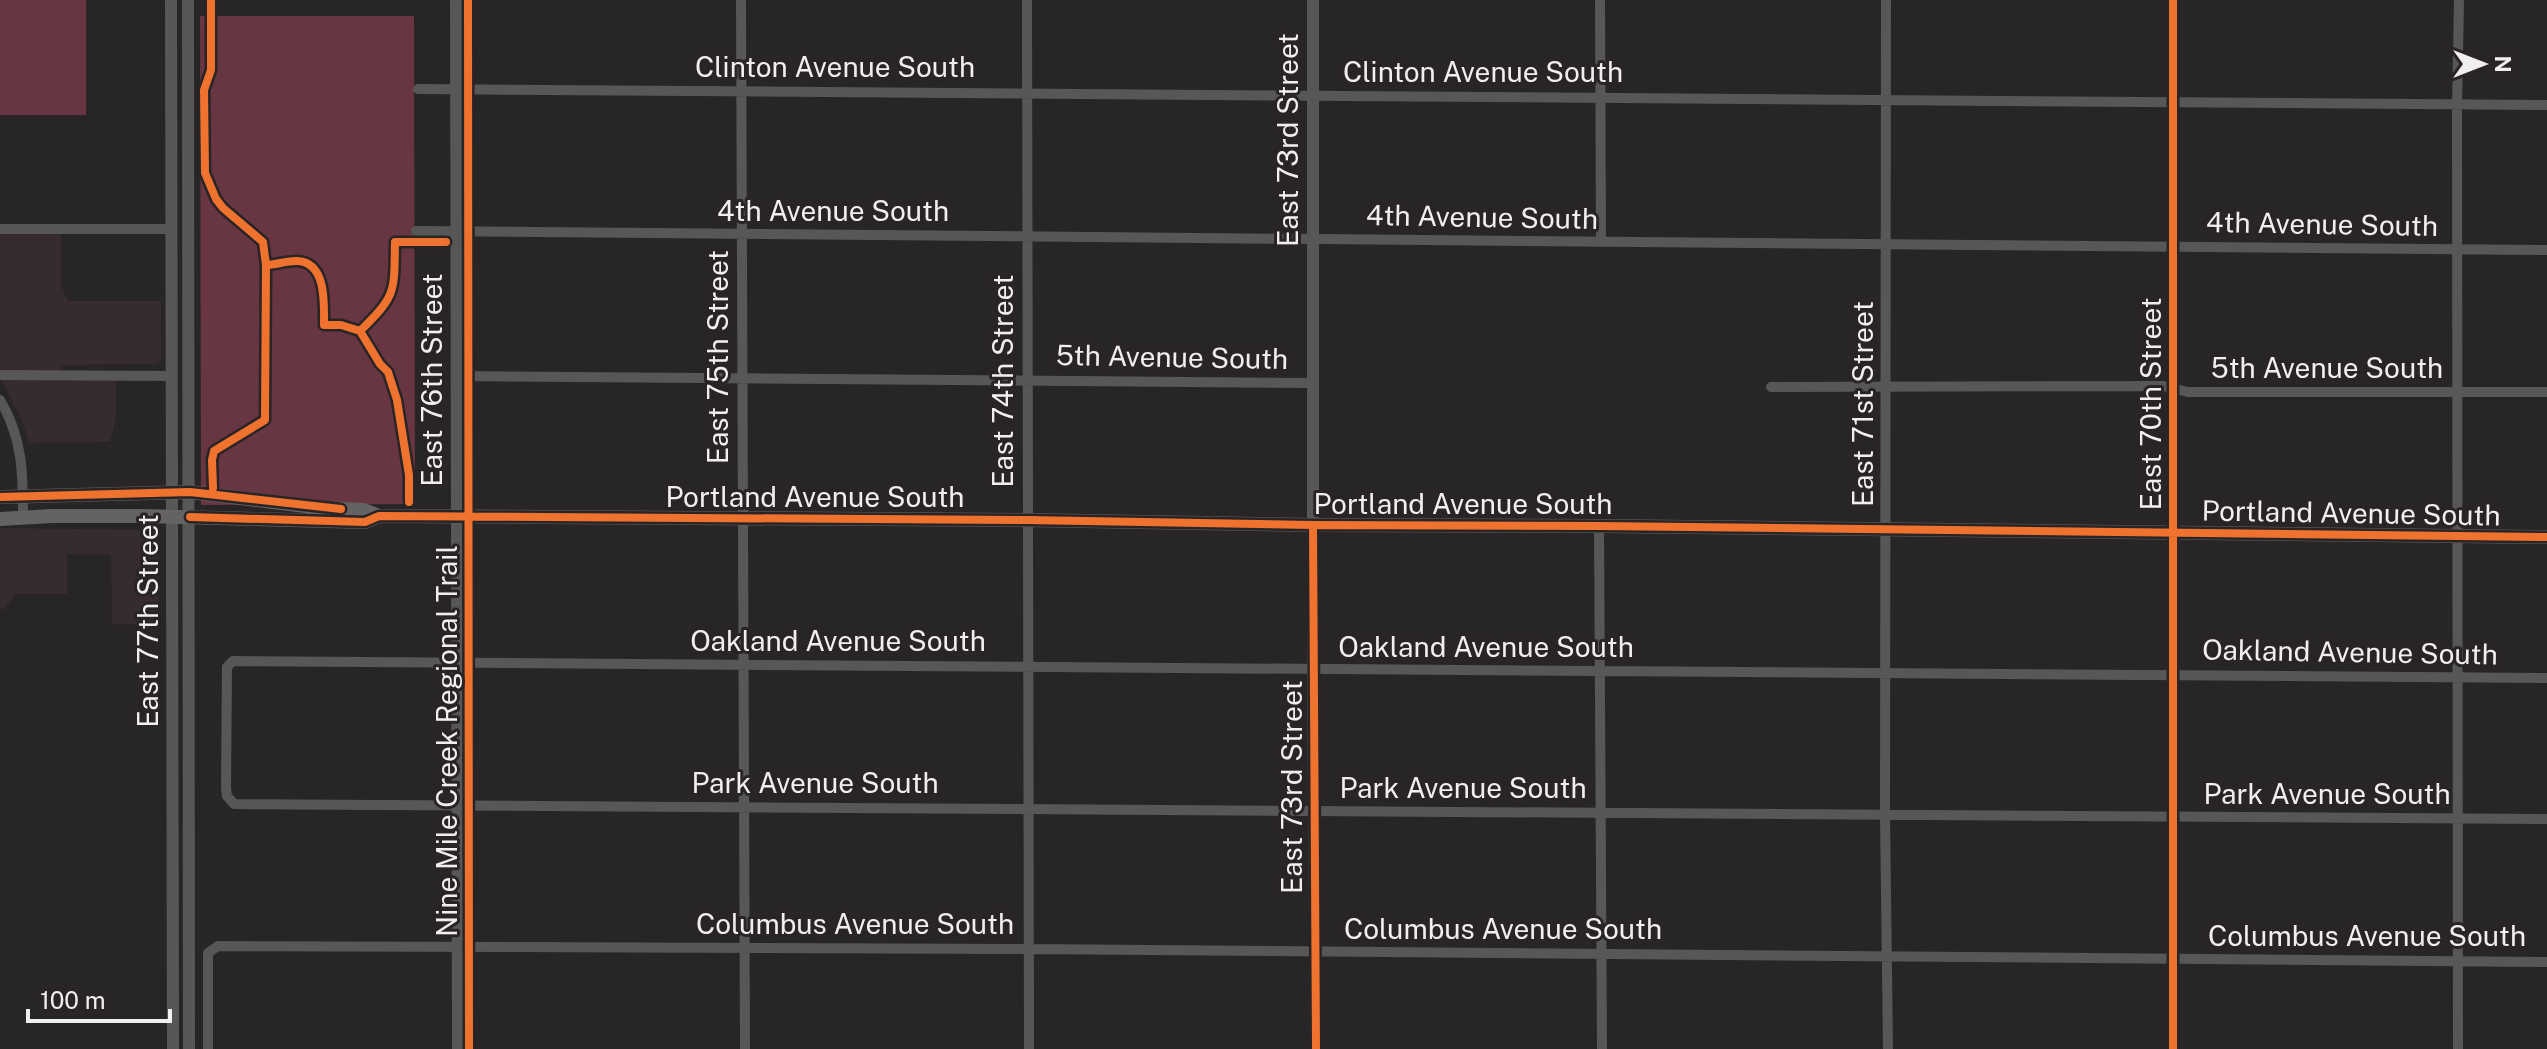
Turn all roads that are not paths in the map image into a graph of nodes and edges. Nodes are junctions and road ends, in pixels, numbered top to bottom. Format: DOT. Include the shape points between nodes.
graph roads {
  1 [pos="171,0"];
  2 [pos="188,0"];
  3 [pos="456,0"];
  4 [pos="741,0"];
  5 [pos="1027,0"];
  6 [pos="1313,0"];
  7 [pos="1600,0"];
  8 [pos="1886,0"];
  9 [pos="2173,0"];
  10 [pos="2459,0"];
  11 [pos="457,88"];
  12 [pos="418,89"];
  13 [pos="741,91"];
  14 [pos="1027,93"];
  15 [pos="1313,95"];
  16 [pos="1600,97"];
  17 [pos="1886,100"];
  18 [pos="2173,103"];
  19 [pos="2457,105"];
  20 [pos="2547,105"];
  21 [pos="0,229"];
  22 [pos="171,229"];
  23 [pos="416,231"];
  24 [pos="457,231"];
  25 [pos="741,235"];
  26 [pos="1027,236"];
  27 [pos="1312,239"];
  28 [pos="1601,242"];
  29 [pos="1886,244"];
  30 [pos="2173,246"];
  31 [pos="2457,249"];
  32 [pos="2547,250"];
  33 [pos="0,375"];
  34 [pos="170,376"];
  35 [pos="456,376"];
  36 [pos="740,378"];
  37 [pos="1027,380"];
  38 [pos="1312,383"];
  39 [pos="1771,387"];
  40 [pos="1885,387"];
  41 [pos="2173,387"];
  42 [pos="2459,391"];
  43 [pos="2547,392"];
  44 [pos="0,400"];
  45 [pos="190,492"];
  46 [pos="171,493"];
  47 [pos="23,496"];
  48 [pos="0,497"];
  49 [pos="172,516"];
  50 [pos="379,516"];
  51 [pos="190,517"];
  52 [pos="23,518"];
  53 [pos="743,518"];
  54 [pos="0,519"];
  55 [pos="456,519"];
  56 [pos="1027,520"];
  57 [pos="1313,525"];
  58 [pos="1599,526"];
  59 [pos="1885,530"];
  60 [pos="2172,533"];
  61 [pos="2458,537"];
  62 [pos="2547,537"];
  63 [pos="456,663"];
  64 [pos="743,665"];
  65 [pos="1027,667"];
  66 [pos="1313,669"];
  67 [pos="1599,672"];
  68 [pos="1885,673"];
  69 [pos="2172,674"];
  70 [pos="2458,677"];
  71 [pos="2547,678"];
  72 [pos="234,804"];
  73 [pos="458,805"];
  74 [pos="743,807"];
  75 [pos="1027,809"];
  76 [pos="1313,811"];
  77 [pos="1600,813"];
  78 [pos="1885,815"];
  79 [pos="2173,817"];
  80 [pos="2458,819"];
  81 [pos="2547,819"];
  82 [pos="459,947"];
  83 [pos="745,949"];
  84 [pos="1029,949"];
  85 [pos="1315,952"];
  86 [pos="1602,954"];
  87 [pos="1888,956"];
  88 [pos="2173,959"];
  89 [pos="2458,961"];
  90 [pos="2547,962"];
  91 [pos="173,1049"];
  92 [pos="189,1049"];
  93 [pos="208,1049"];
  94 [pos="458,1049"];
  95 [pos="745,1049"];
  96 [pos="1029,1049"];
  97 [pos="1316,1049"];
  98 [pos="1602,1049"];
  99 [pos="1888,1049"];
  100 [pos="2173,1049"];
  101 [pos="2458,1049"];
  1 -- 22 [label="street, East 77th Street"];
  2 -- 45 [label="street, East 77th Street"];
  3 -- 11 [label="street, East 76th Street"];
  4 -- 13 [label="street, East 75th Street"];
  5 -- 14 [label="street, East 74th Street"];
  6 -- 15 [label="street, East 73rd Street"];
  7 -- 16 [label="street"];
  8 -- 17 [label="street, East 71st Street"];
  9 -- 18 [label="street, East 70th Street"];
  10 -- 19 [label="street"];
  11 -- 12 [label="street, Clinton Avenue South"];
  11 -- 13 [label="street, Clinton Avenue South"];
  11 -- 24 [label="street, East 76th Street"];
  13 -- 14 [label="street, Clinton Avenue South"];
  13 -- 25 [label="street, East 75th Street"];
  14 -- 15 [label="street, Clinton Avenue South"];
  14 -- 26 [label="street, East 74th Street"];
  15 -- 16 [label="street, Clinton Avenue South"];
  15 -- 27 [label="street, East 73rd Street"];
  16 -- 17 [label="street, Clinton Avenue South"];
  16 -- 28 [label="street"];
  17 -- 18 [label="street, Clinton Avenue South"];
  17 -- 29 [label="street, East 71st Street"];
  18 -- 19 [label="street, Clinton Avenue South"];
  18 -- 30 [label="street, East 70th Street"];
  19 -- 20 [label="street, Clinton Avenue South"];
  19 -- 31 [label="street"];
  21 -- 22 [label="street"];
  22 -- 34 [label="street, East 77th Street"];
  23 -- 24 [label="street, 4th Avenue South"];
  24 -- 25 [label="street, 4th Avenue South"];
  24 -- 35 [label="street, East 76th Street"];
  25 -- 26 [label="street, 4th Avenue South"];
  25 -- 36 [label="street, East 75th Street"];
  26 -- 27 [label="street, 4th Avenue South"];
  26 -- 37 [label="street, East 74th Street"];
  27 -- 28 [label="street, 4th Avenue South"];
  27 -- 38 [label="street, East 73rd Street"];
  28 -- 29 [label="street, 4th Avenue South"];
  29 -- 30 [label="street, 4th Avenue South"];
  29 -- 40 [label="street, East 71st Street"];
  30 -- 31 [label="street, 4th Avenue South"];
  30 -- 41 [label="street, East 70th Street"];
  31 -- 32 [label="street, 4th Avenue South"];
  31 -- 42 [label="street"];
  33 -- 34 [label="street"];
  34 -- 46 [label="street, East 77th Street"];
  35 -- 36 [label="street, 5th Avenue South"];
  35 -- 55 [label="street, East 76th Street"];
  36 -- 37 [label="street, 5th Avenue South"];
  36 -- 53 [label="street, East 75th Street"];
  37 -- 38 [label="street, 5th Avenue South"];
  37 -- 56 [label="street, East 74th Street"];
  38 -- 57 [label="street, East 73rd Street"];
  39 -- 40 [label="street, 5th Avenue South"];
  40 -- 41 [label="street, 5th Avenue South"];
  40 -- 59 [label="street, East 71st Street"];
  41 -- 42 [label="street, 5th Avenue South" via="2188,392"];
  41 -- 60 [label="street, East 70th Street"];
  42 -- 43 [label="street, 5th Avenue South"];
  42 -- 61 [label="street"];
  44 -- 47 [label="street" via="19,443"];
  45 -- 46 [label="main road, Portland Avenue South"];
  45 -- 50 [label="main road, Portland Avenue South" via="364,510"];
  45 -- 51 [label="street, East 77th Street"];
  46 -- 47 [label="main road, Portland Avenue South"];
  46 -- 49 [label="street, East 77th Street"];
  47 -- 48 [label="main road, Portland Avenue South"];
  47 -- 52 [label="street"];
  49 -- 51 [label="main road, Portland Avenue South"];
  49 -- 52 [label="main road, Portland Avenue South"];
  49 -- 91 [label="street, East 77th Street"];
  50 -- 51 [label="main road, Portland Avenue South" via="365,522"];
  50 -- 55 [label="main road, Portland Avenue South"];
  51 -- 92 [label="street, East 77th Street"];
  52 -- 54 [label="main road, Portland Avenue South"];
  53 -- 55 [label="main road, Portland Avenue South"];
  53 -- 56 [label="main road, Portland Avenue South"];
  53 -- 64 [label="street, East 75th Street"];
  55 -- 63 [label="street, East 76th Street"];
  56 -- 57 [label="main road, Portland Avenue South"];
  56 -- 65 [label="street, East 74th Street"];
  57 -- 58 [label="main road, Portland Avenue South"];
  57 -- 66 [label="street, East 73rd Street"];
  58 -- 59 [label="main road, Portland Avenue South"];
  58 -- 67 [label="street"];
  59 -- 60 [label="main road, Portland Avenue South"];
  59 -- 68 [label="street, East 71st Street"];
  60 -- 61 [label="main road, Portland Avenue South"];
  60 -- 69 [label="street, East 70th Street"];
  61 -- 62 [label="main road, Portland Avenue South"];
  61 -- 70 [label="street"];
  63 -- 64 [label="street, Oakland Avenue South"];
  63 -- 72 [label="street, Oakland Avenue South" via="233,661 227,667 226,788"];
  63 -- 73 [label="street, East 76th Street"];
  64 -- 65 [label="street, Oakland Avenue South"];
  64 -- 74 [label="street, East 75th Street"];
  65 -- 66 [label="street, Oakland Avenue South"];
  65 -- 75 [label="street, East 74th Street"];
  66 -- 67 [label="street, Oakland Avenue South"];
  66 -- 76 [label="street, East 73rd Street"];
  67 -- 68 [label="street, Oakland Avenue South"];
  67 -- 77 [label="street"];
  68 -- 69 [label="street, Oakland Avenue South"];
  68 -- 78 [label="street, East 71st Street"];
  69 -- 70 [label="street, Oakland Avenue South"];
  69 -- 79 [label="street, East 70th Street"];
  70 -- 71 [label="street, Oakland Avenue South"];
  70 -- 80 [label="street"];
  72 -- 73 [label="street, Park Avenue South"];
  73 -- 74 [label="street, Park Avenue South"];
  73 -- 82 [label="street, East 76th Street"];
  74 -- 75 [label="street, Park Avenue South"];
  74 -- 83 [label="street, East 75th Street"];
  75 -- 76 [label="street, Park Avenue South"];
  75 -- 84 [label="street, East 74th Street"];
  76 -- 77 [label="street, Park Avenue South"];
  76 -- 85 [label="street, East 73rd Street"];
  77 -- 78 [label="street, Park Avenue South"];
  77 -- 86 [label="street"];
  78 -- 79 [label="street, Park Avenue South"];
  78 -- 87 [label="street, East 71st Street"];
  79 -- 80 [label="street, Park Avenue South"];
  79 -- 88 [label="street, East 70th Street"];
  80 -- 81 [label="street, Park Avenue South"];
  80 -- 89 [label="street"];
  82 -- 83 [label="street, Columbus Avenue South"];
  82 -- 93 [label="street, Columbus Avenue South" via="218,946 208,953"];
  82 -- 94 [label="street, East 76th Street"];
  83 -- 84 [label="street, Columbus Avenue South"];
  83 -- 95 [label="street, East 75th Street"];
  84 -- 85 [label="street, Columbus Avenue South"];
  84 -- 96 [label="street, East 74th Street"];
  85 -- 86 [label="street, Columbus Avenue South"];
  85 -- 97 [label="street, East 73rd Street"];
  86 -- 87 [label="street, Columbus Avenue South"];
  86 -- 98 [label="street"];
  87 -- 88 [label="street, Columbus Avenue South"];
  87 -- 99 [label="street, East 71st Street"];
  88 -- 89 [label="street, Columbus Avenue South"];
  88 -- 100 [label="street, East 70th Street"];
  89 -- 90 [label="street, Columbus Avenue South"];
  89 -- 101 [label="street"];
}
